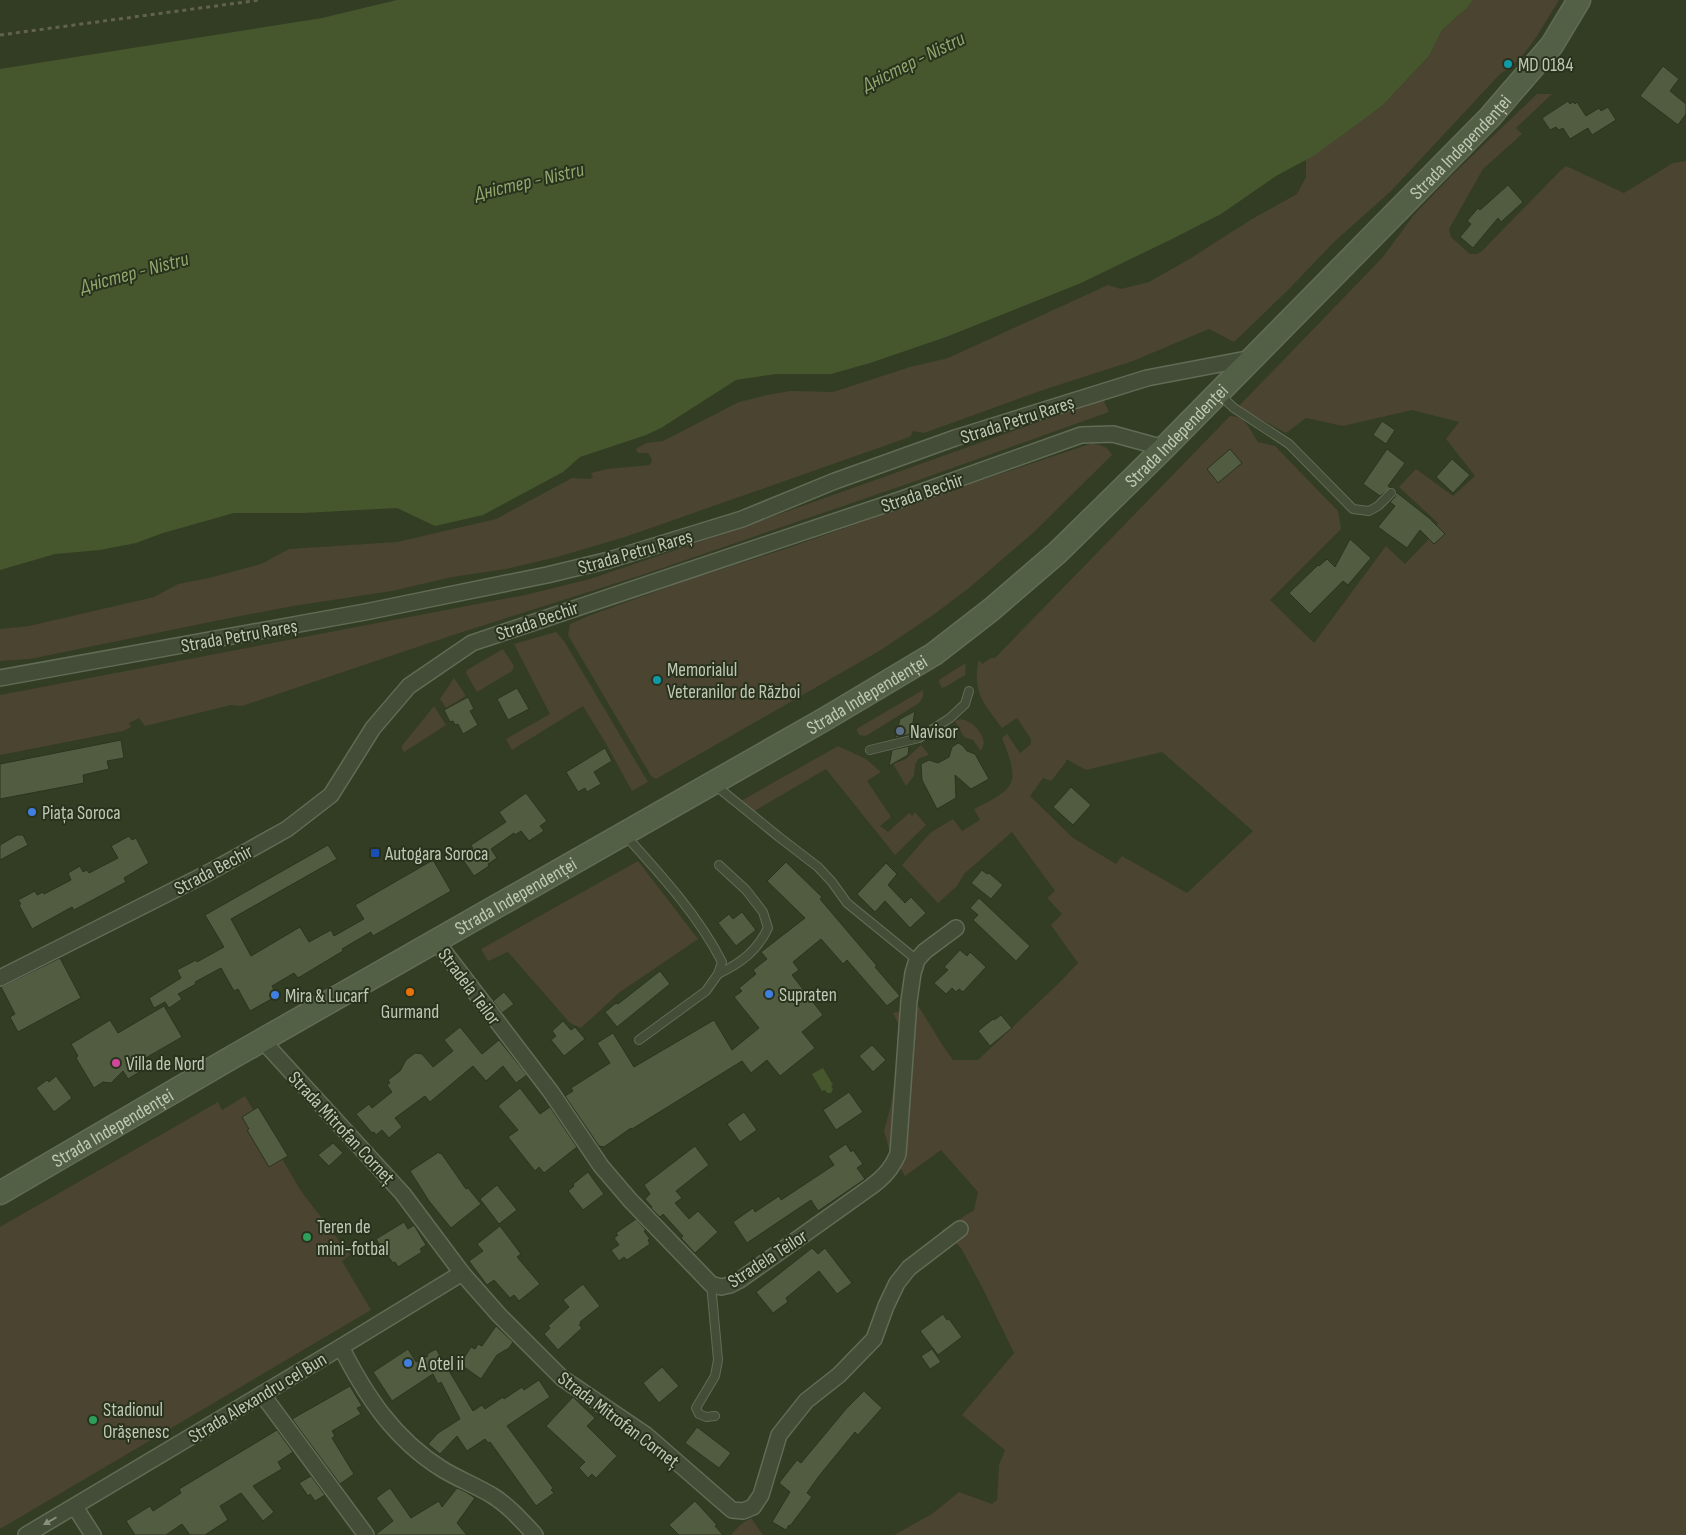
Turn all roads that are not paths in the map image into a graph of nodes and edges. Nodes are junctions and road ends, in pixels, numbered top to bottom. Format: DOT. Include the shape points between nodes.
graph roads {
  1 [pos="1578,0"];
  2 [pos="1252,358"];
  3 [pos="1218,393"];
  4 [pos="1164,448"];
  5 [pos="1391,493"];
  6 [pos="0,678"];
  7 [pos="969,691"];
  8 [pos="870,750"];
  9 [pos="713,783"];
  10 [pos="624,834"];
  11 [pos="719,865"];
  12 [pos="956,928"];
  13 [pos="436,941"];
  14 [pos="917,960"];
  15 [pos="718,974"];
  16 [pos="0,978"];
  17 [pos="262,1040"];
  18 [pos="639,1040"];
  19 [pos="0,1193"];
  20 [pos="960,1229"];
  21 [pos="462,1273"];
  22 [pos="711,1284"];
  23 [pos="340,1347"];
  24 [pos="262,1394"];
  25 [pos="715,1416"];
  26 [pos="75,1507"];
  27 [pos="26,1535"];
  28 [pos="93,1535"];
  29 [pos="366,1535"];
  30 [pos="535,1535"];
  1 -- 2 [label="main road, Strada Independenței" via="1552,45 1508,98"];
  2 -- 3 [label="main road, Strada Independenței"];
  2 -- 6 [label="street, Strada Petru Rareș" via="1147,378 955,438 742,519 547,576"];
  3 -- 4 [label="main road, Strada Independenței"];
  3 -- 5 [label="lane" via="1234,408 1290,444 1353,509 1369,511"];
  4 -- 9 [label="main road, Strada Independenței" via="1057,553 934,654"];
  4 -- 16 [label="street, Strada Bechir" via="1113,434 1081,435 899,500 472,642 409,686 373,728 331,795 287,830"];
  7 -- 8 [label="lane" via="965,704 919,738"];
  9 -- 10 [label="main road, Strada Independenței"];
  9 -- 14 [label="lane" via="818,867 847,902"];
  10 -- 13 [label="main road, Strada Independenței"];
  10 -- 15 [label="lane" via="709,937 722,962"];
  11 -- 15 [label="lane" via="764,912 768,928 738,965"];
  12 -- 14 [label="street"];
  13 -- 17 [label="main road, Strada Independenței"];
  13 -- 22 [label="street, Stradela Teilor" via="551,1092 601,1166"];
  14 -- 22 [label="street, Stradela Teilor" via="909,1002 898,1154 892,1167 886,1176 740,1280 722,1287"];
  15 -- 18 [label="lane" via="706,991"];
  17 -- 19 [label="main road, Strada Independenței"];
  17 -- 21 [label="street, Strada Mitrofan Corneț" via="403,1194"];
  20 -- 21 [label="street, Strada Mitrofan Corneț" via="909,1268 886,1306 874,1339 839,1375 806,1401 788,1422 779,1435 760,1495 753,1507 743,1511 732,1510 646,1435 562,1378"];
  21 -- 23 [label="street, Strada Alexandru cel Bun"];
  22 -- 25 [label="lane" via="718,1360 715,1376 696,1408 706,1417"];
  23 -- 24 [label="street, Strada Alexandru cel Bun"];
  23 -- 30 [label="street" via="368,1396 396,1432 442,1469 493,1496"];
  24 -- 26 [label="street, Strada Alexandru cel Bun"];
  24 -- 29 [label="street"];
  26 -- 27 [label="street, Strada Alexandru cel Bun, one-way"];
  26 -- 28 [label="street"];
}
